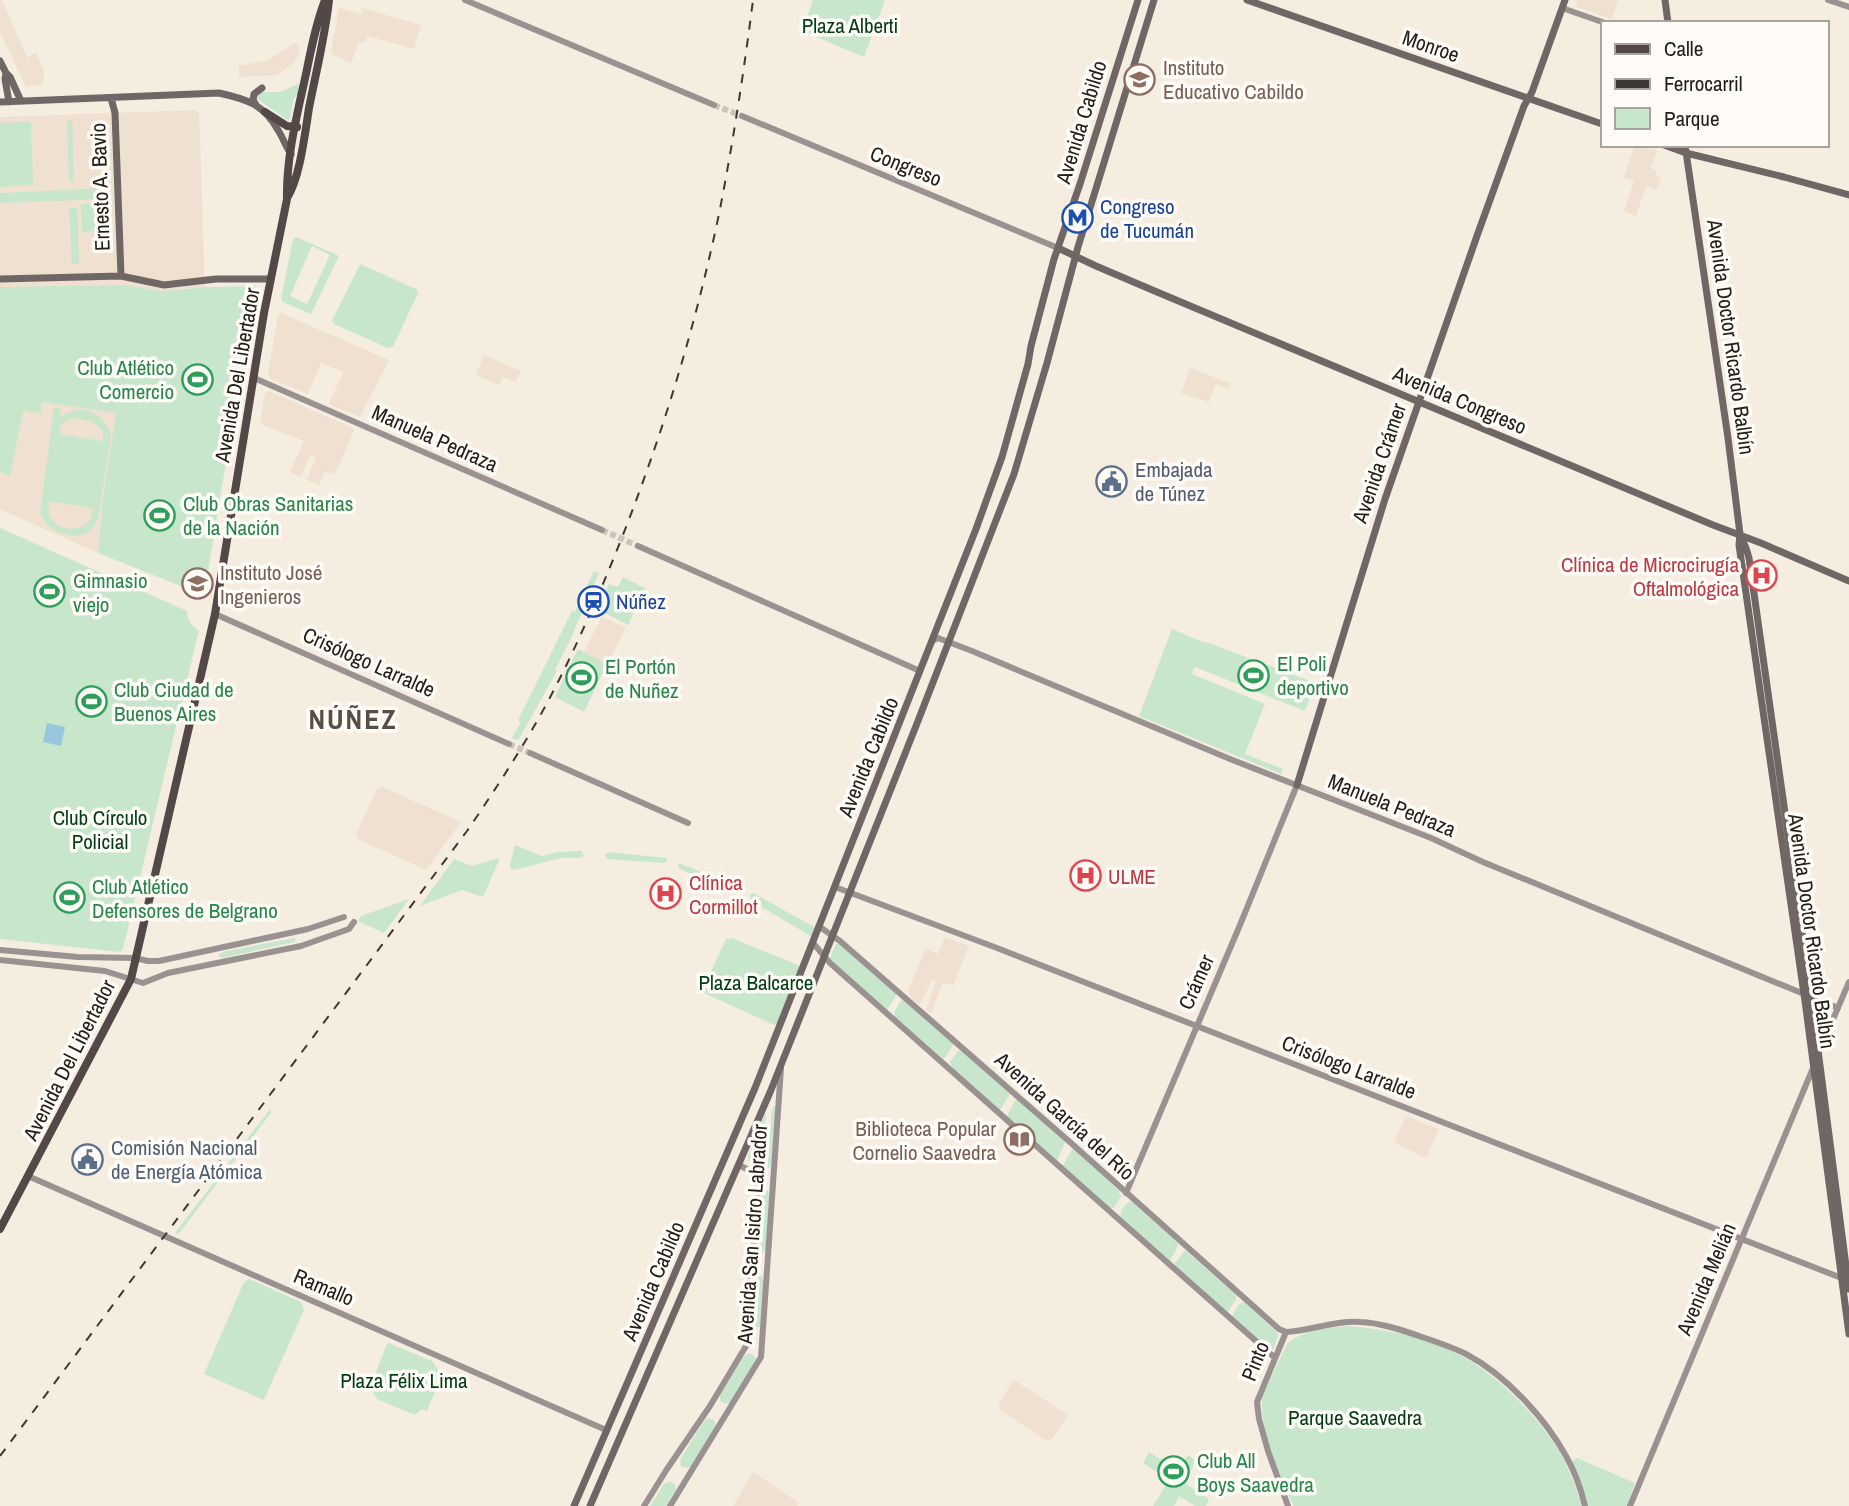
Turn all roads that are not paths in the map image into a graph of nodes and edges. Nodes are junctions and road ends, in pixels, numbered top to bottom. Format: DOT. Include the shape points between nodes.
graph roads {
  1 [pos="327,0"];
  2 [pos="465,0"];
  3 [pos="1138,0"];
  4 [pos="1154,0"];
  5 [pos="1247,0"];
  6 [pos="1665,0"];
  7 [pos="1828,0"];
  8 [pos="1564,4"];
  9 [pos="1849,7"];
  10 [pos="1601,21"];
  11 [pos="1668,21"];
  12 [pos="0,61"];
  13 [pos="319,65"];
  14 [pos="6,74"];
  15 [pos="306,74"];
  16 [pos="262,88"];
  17 [pos="111,97"];
  18 [pos="1528,99"];
  19 [pos="21,101"];
  20 [pos="0,102"];
  21 [pos="9,102"];
  22 [pos="256,105"];
  23 [pos="714,105"];
  24 [pos="265,111"];
  25 [pos="742,116"];
  26 [pos="306,124"];
  27 [pos="1601,124"];
  28 [pos="294,127"];
  29 [pos="1686,149"];
  30 [pos="291,154"];
  31 [pos="1849,195"];
  32 [pos="287,199"];
  33 [pos="1061,250"];
  34 [pos="1075,257"];
  35 [pos="121,276"];
  36 [pos="0,279"];
  37 [pos="270,279"];
  38 [pos="254,378"];
  39 [pos="1419,402"];
  40 [pos="602,530"];
  41 [pos="1740,534"];
  42 [pos="1754,540"];
  43 [pos="638,546"];
  44 [pos="1746,548"];
  45 [pos="1849,582"];
  46 [pos="215,614"];
  47 [pos="932,641"];
  48 [pos="948,642"];
  49 [pos="920,671"];
  50 [pos="509,744"];
  51 [pos="530,753"];
  52 [pos="1297,785"];
  53 [pos="688,823"];
  54 [pos="835,887"];
  55 [pos="850,892"];
  56 [pos="344,917"];
  57 [pos="354,922"];
  58 [pos="820,927"];
  59 [pos="833,935"];
  60 [pos="814,943"];
  61 [pos="0,950"];
  62 [pos="825,957"];
  63 [pos="135,958"];
  64 [pos="107,959"];
  65 [pos="0,960"];
  66 [pos="159,961"];
  67 [pos="105,971"];
  68 [pos="157,976"];
  69 [pos="131,979"];
  70 [pos="1849,982"];
  71 [pos="1807,995"];
  72 [pos="1838,1008"];
  73 [pos="1196,1026"];
  74 [pos="1819,1053"];
  75 [pos="1814,1065"];
  76 [pos="781,1066"];
  77 [pos="738,1165"];
  78 [pos="28,1176"];
  79 [pos="1126,1194"];
  80 [pos="0,1229"];
  81 [pos="1741,1239"];
  82 [pos="1845,1279"];
  83 [pos="1849,1289"];
  84 [pos="1286,1332"];
  85 [pos="1849,1334"];
  86 [pos="1275,1358"];
  87 [pos="606,1430"];
  88 [pos="1287,1505"];
  89 [pos="574,1506"];
  90 [pos="590,1506"];
  91 [pos="645,1506"];
  92 [pos="670,1506"];
  93 [pos="1585,1506"];
  94 [pos="1630,1506"];
  1 -- 13 [label="main road, Avenida Del Libertador"];
  1 -- 15 [label="main road, Avenida Del Libertador" via="318,18"];
  2 -- 23 [label="street"];
  3 -- 33 [label="main road, Avenida Cabildo"];
  4 -- 34 [label="main road, Avenida Cabildo"];
  5 -- 18 [label="main road, Monroe"];
  6 -- 11 [label="main road"];
  7 -- 9 [label="street"];
  8 -- 10 [label="street"];
  8 -- 18 [label="main road, Avenida Crámer"];
  12 -- 14 [label="main road"];
  13 -- 15 [label="main road"];
  13 -- 26 [label="main road, Avenida Del Libertador"];
  14 -- 19 [label="main road"];
  14 -- 21 [label="main road"];
  15 -- 28 [label="main road, Avenida Del Libertador"];
  16 -- 22 [label="main road" via="254,94"];
  17 -- 19 [label="main road"];
  17 -- 22 [label="main road" via="219,93"];
  17 -- 35 [label="main road, Ernesto A. Bavio"];
  18 -- 27 [label="main road, Monroe"];
  18 -- 39 [label="main road, Avenida Crámer"];
  19 -- 21 [label="main road"];
  20 -- 21 [label="main road"];
  22 -- 24 [label="main road"];
  24 -- 28 [label="main road"];
  24 -- 30 [label="main road"];
  25 -- 33 [label="street, Congreso"];
  26 -- 28 [label="main road"];
  26 -- 32 [label="main road, Avenida Del Libertador"];
  28 -- 30 [label="main road, Avenida Del Libertador"];
  29 -- 31 [label="main road"];
  29 -- 41 [label="main road, Avenida Doctor Ricardo Balbín"];
  30 -- 32 [label="main road, Avenida Del Libertador"];
  32 -- 37 [label="main road, Avenida Del Libertador"];
  33 -- 34 [label="main road, Avenida Congreso"];
  33 -- 47 [label="main road, Avenida Cabildo" via="1002,457"];
  34 -- 39 [label="main road, Avenida Congreso"];
  34 -- 48 [label="main road, Avenida Cabildo" via="1018,464"];
  35 -- 36 [label="main road"];
  35 -- 37 [label="main road" via="164,285"];
  37 -- 38 [label="main road, Avenida Del Libertador"];
  38 -- 40 [label="street, Manuela Pedraza"];
  38 -- 46 [label="main road, Avenida Del Libertador"];
  39 -- 41 [label="main road, Avenida Congreso"];
  39 -- 52 [label="main road, Avenida Crámer"];
  41 -- 42 [label="main road, Avenida Congreso"];
  41 -- 44 [label="main road, Avenida Doctor Ricardo Balbín"];
  41 -- 71 [label="main road, Avenida Doctor Ricardo Balbín" via="1738,545"];
  42 -- 44 [label="main road"];
  42 -- 45 [label="main road, Avenida Congreso"];
  43 -- 49 [label="street"];
  44 -- 71 [label="main road, Avenida Doctor Ricardo Balbín"];
  46 -- 50 [label="street, Crisólogo Larralde"];
  46 -- 63 [label="main road, Avenida Del Libertador"];
  47 -- 48 [label="street, Manuela Pedraza"];
  47 -- 49 [label="main road, Avenida Cabildo"];
  48 -- 52 [label="street, Manuela Pedraza"];
  48 -- 55 [label="main road, Avenida Cabildo"];
  49 -- 54 [label="main road, Avenida Cabildo"];
  51 -- 53 [label="street"];
  52 -- 71 [label="street, Manuela Pedraza"];
  52 -- 73 [label="street, Crámer"];
  54 -- 55 [label="street, Crisólogo Larralde"];
  54 -- 58 [label="main road, Avenida Cabildo"];
  55 -- 59 [label="main road, Avenida Cabildo"];
  55 -- 73 [label="street, Crisólogo Larralde"];
  56 -- 66 [label="street" via="309,929"];
  57 -- 68 [label="street" via="349,929 301,946"];
  58 -- 59 [label="street, Avenida García del Río"];
  58 -- 60 [label="main road, Avenida Cabildo"];
  59 -- 62 [label="main road, Avenida Cabildo"];
  59 -- 79 [label="street, Avenida García del Río"];
  60 -- 62 [label="street, Avenida García del Río"];
  60 -- 87 [label="main road, Avenida Cabildo"];
  61 -- 64 [label="street"];
  62 -- 76 [label="main road, Avenida Cabildo"];
  62 -- 86 [label="street, Avenida García del Río"];
  63 -- 64 [label="street"];
  63 -- 66 [label="street"];
  63 -- 69 [label="main road, Avenida Del Libertador"];
  64 -- 67 [label="street" via="102,964"];
  65 -- 67 [label="street"];
  66 -- 68 [label="street" via="163,969"];
  67 -- 69 [label="street"];
  68 -- 69 [label="street" via="143,983"];
  69 -- 78 [label="main road, Avenida Del Libertador"];
  70 -- 72 [label="street, Avenida Melián"];
  71 -- 72 [label="street, Manuela Pedraza"];
  71 -- 74 [label="main road, Avenida Doctor Ricardo Balbín"];
  71 -- 75 [label="main road, Avenida Doctor Ricardo Balbín"];
  72 -- 74 [label="street, Avenida Melián"];
  73 -- 79 [label="street, Crámer"];
  73 -- 81 [label="street, Crisólogo Larralde"];
  74 -- 75 [label="street, Avenida Melián"];
  74 -- 82 [label="main road, Avenida Doctor Ricardo Balbín"];
  75 -- 81 [label="street, Avenida Melián"];
  75 -- 82 [label="main road, Avenida Doctor Ricardo Balbín"];
  76 -- 77 [label="main road, Avenida Cabildo"];
  76 -- 92 [label="street, Avenida San Isidro Labrador" via="761,1357"];
  77 -- 90 [label="main road, Avenida Cabildo"];
  77 -- 91 [label="street, Avenida San Isidro Labrador" via="756,1174 758,1181 746,1346"];
  78 -- 80 [label="main road, Avenida Del Libertador"];
  78 -- 87 [label="street, Ramallo"];
  79 -- 84 [label="street, Avenida García del Río"];
  81 -- 82 [label="street, Crisólogo Larralde"];
  81 -- 94 [label="street, Avenida Melián"];
  82 -- 83 [label="main road, Avenida Doctor Ricardo Balbín"];
  82 -- 85 [label="main road, Avenida Doctor Ricardo Balbín"];
  84 -- 86 [label="street, Pinto"];
  84 -- 93 [label="street" via="1360,1322 1404,1330 1468,1355 1512,1387 1545,1426 1566,1454"];
  86 -- 88 [label="street, Pinto" via="1257,1402"];
  87 -- 89 [label="main road, Avenida Cabildo"];
}
